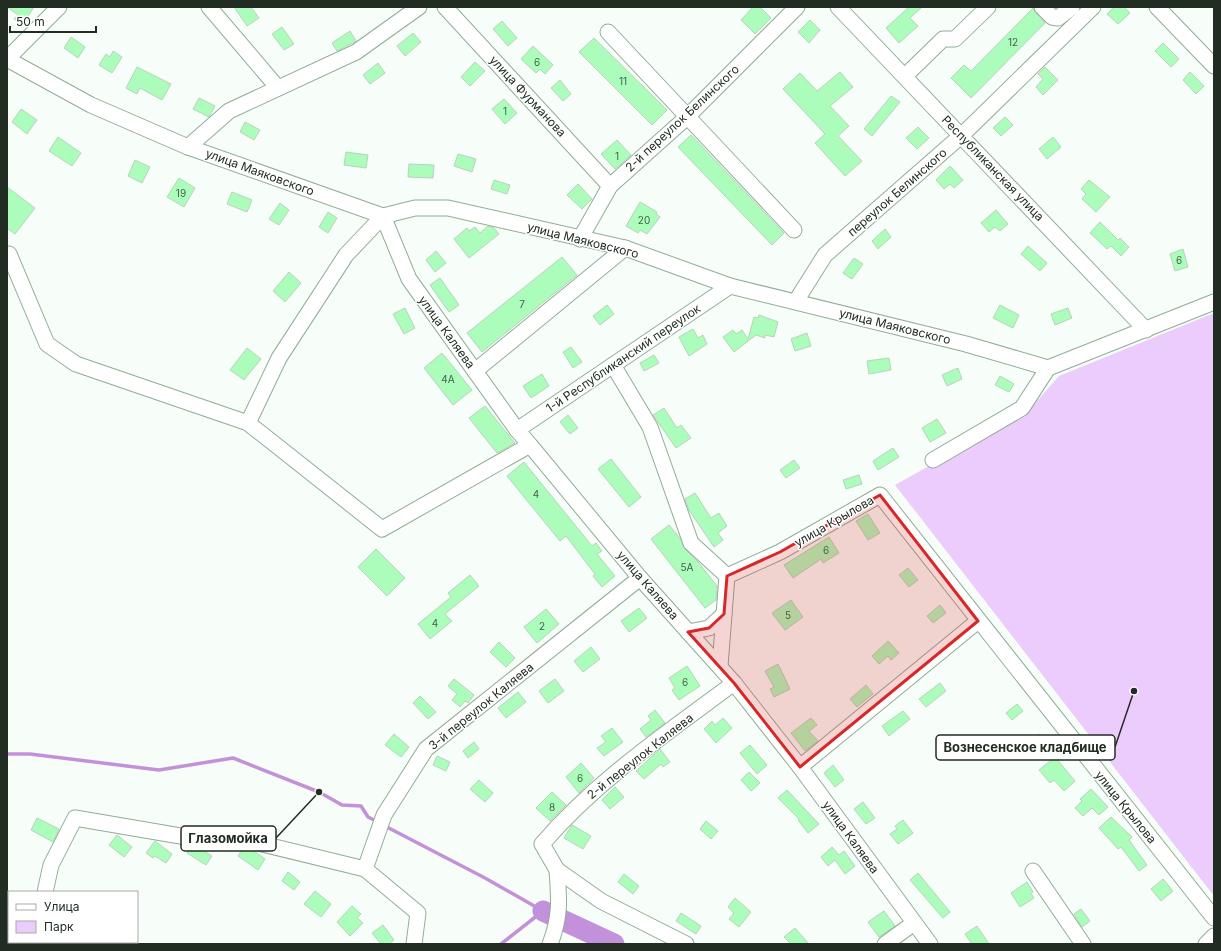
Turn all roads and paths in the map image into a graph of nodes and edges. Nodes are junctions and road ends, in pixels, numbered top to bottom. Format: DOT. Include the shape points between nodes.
graph roads {
  1 [pos="59,7"];
  2 [pos="209,7"];
  3 [pos="418,7"];
  4 [pos="445,7"];
  5 [pos="797,7"];
  6 [pos="838,7"];
  7 [pos="988,7"];
  8 [pos="1042,7"];
  9 [pos="1072,7"];
  10 [pos="1093,7"];
  11 [pos="1158,8"];
  12 [pos="608,32"];
  13 [pos="7,59"];
  14 [pos="1214,66"];
  15 [pos="905,76"];
  16 [pos="278,88"];
  17 [pos="687,117"];
  18 [pos="962,135"];
  19 [pos="188,147"];
  20 [pos="610,186"];
  21 [pos="383,216"];
  22 [pos="794,230"];
  23 [pos="580,239"];
  24 [pos="625,248"];
  25 [pos="9,254"];
  26 [pos="730,286"];
  27 [pos="796,301"];
  28 [pos="1214,302"];
  29 [pos="1146,330"];
  30 [pos="613,365"];
  31 [pos="1048,368"];
  32 [pos="475,371"];
  33 [pos="248,423"];
  34 [pos="517,430"];
  35 [pos="530,445"];
  36 [pos="933,460"];
  37 [pos="727,576"];
  38 [pos="640,578"];
  39 [pos="724,614"];
  40 [pos="978,621"];
  41 [pos="688,632"];
  42 [pos="720,666"];
  43 [pos="734,683"];
  44 [pos="800,767"];
  45 [pos="365,868"];
  46 [pos="558,870"];
  47 [pos="1033,872"];
  48 [pos="45,891"];
  49 [pos="1214,918"];
  50 [pos="914,923"];
  51 [pos="1214,936"];
  52 [pos="414,944"];
  53 [pos="550,944"];
  54 [pos="686,944"];
  55 [pos="886,944"];
  56 [pos="930,944"];
  57 [pos="1083,944"];
  58 [pos="1206,944"];
  1 -- 13 [label="street"];
  2 -- 16 [label="street"];
  3 -- 16 [label="street" via="356,52"];
  4 -- 20 [label="street, улица Фурманова"];
  5 -- 17 [label="street, 2-й переулок Белинского"];
  6 -- 15 [label="street, Республиканская улица"];
  7 -- 15 [label="street" via="955,39 943,39"];
  8 -- 9 [label="street" via="1052,17 1058,18"];
  10 -- 18 [label="street, переулок Белинского"];
  11 -- 14 [label="street"];
  12 -- 17 [label="street"];
  13 -- 19 [label="street, улица Маяковского" via="91,105"];
  15 -- 18 [label="street, Республиканская улица"];
  16 -- 19 [label="street" via="229,111"];
  17 -- 20 [label="street, 2-й переулок Белинского"];
  17 -- 22 [label="street"];
  18 -- 27 [label="street, переулок Белинского" via="825,255"];
  18 -- 29 [label="street, Республиканская улица"];
  19 -- 21 [label="street, улица Маяковского"];
  20 -- 23 [label="street, 2-й переулок Белинского"];
  21 -- 23 [label="street, улица Маяковского" via="415,208 448,208"];
  21 -- 32 [label="street, улица Каляева" via="410,279"];
  21 -- 33 [label="street" via="346,255 279,358"];
  23 -- 24 [label="street, улица Маяковского"];
  24 -- 26 [label="street, улица Маяковского"];
  24 -- 32 [label="street"];
  25 -- 33 [label="street" via="47,344 76,364"];
  26 -- 27 [label="street, улица Маяковского"];
  26 -- 30 [label="street, 1-й Республиканский переулок"];
  27 -- 31 [label="street, улица Маяковского" via="966,344"];
  28 -- 29 [label="street"];
  29 -- 31 [label="street"];
  30 -- 34 [label="street, 1-й Республиканский переулок"];
  30 -- 37 [label="street" via="650,427 691,543"];
  31 -- 36 [label="street" via="1022,408"];
  32 -- 34 [label="street, улица Каляева"];
  33 -- 35 [label="street" via="382,529"];
  34 -- 35 [label="street, улица Каляева"];
  35 -- 38 [label="street, улица Каляева"];
  37 -- 39 [label="street"];
  37 -- 40 [label="street, улица Крылова" via="780,552 880,495"];
  38 -- 41 [label="street, улица Каляева"];
  38 -- 45 [label="street, 3-й переулок Каляева" via="426,749 384,815"];
  39 -- 41 [label="street" via="709,628"];
  39 -- 42 [label="street"];
  40 -- 44 [label="street"];
  40 -- 49 [label="street, улица Крылова"];
  41 -- 42 [label="street, улица Каляева"];
  42 -- 43 [label="street, улица Каляева"];
  43 -- 44 [label="street, улица Каляева"];
  43 -- 46 [label="street, 2-й переулок Каляева" via="614,773 564,817 542,844"];
  44 -- 50 [label="street, улица Каляева"];
  45 -- 48 [label="street" via="234,836 198,839 75,818 51,865"];
  45 -- 52 [label="street" via="418,913"];
  46 -- 53 [label="street" via="560,909"];
  46 -- 54 [label="street, 2-й переулок Каляева" via="601,901"];
  47 -- 57 [label="street"];
  50 -- 55 [label="street"];
  50 -- 56 [label="street, улица Каляева"];
  51 -- 58 [label="street"];
}
